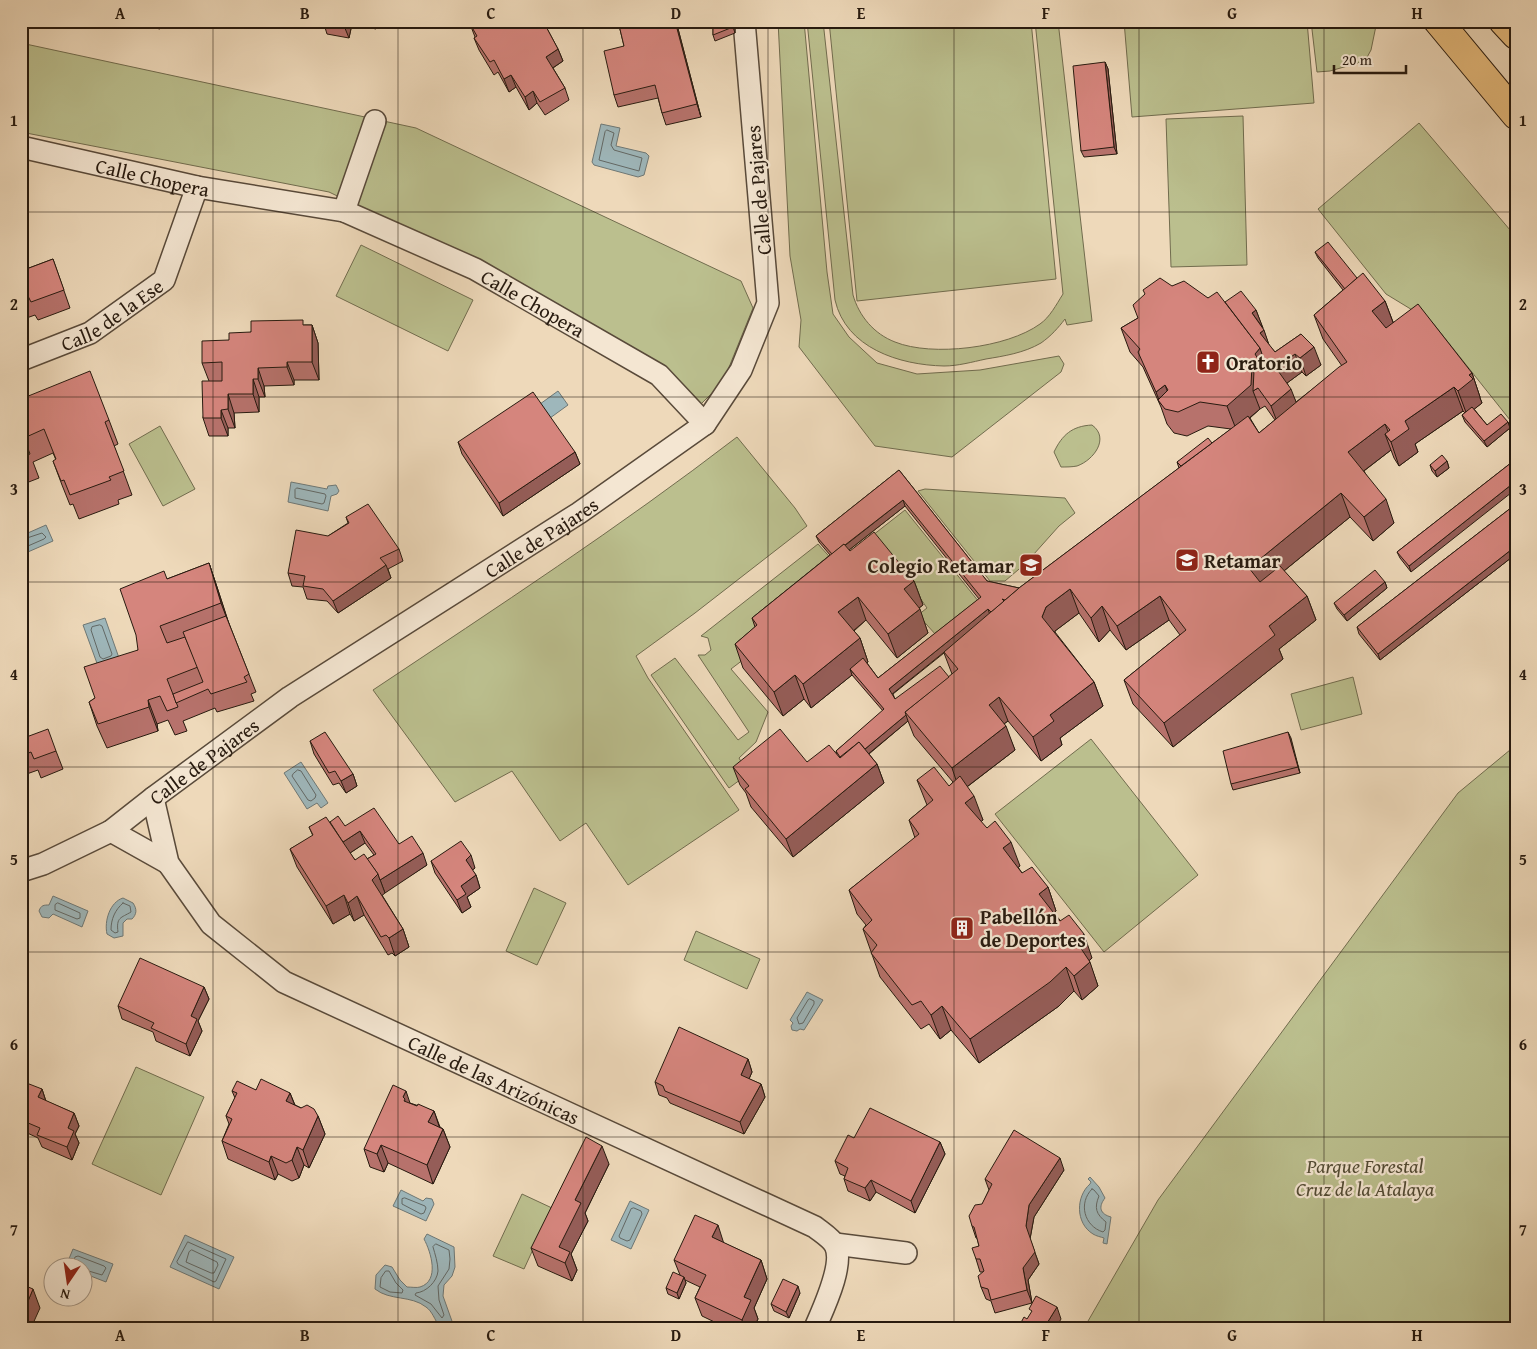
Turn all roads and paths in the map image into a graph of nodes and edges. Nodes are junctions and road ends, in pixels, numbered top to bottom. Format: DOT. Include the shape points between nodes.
graph roads {
  1 [pos="744,21"];
  2 [pos="1438,21"];
  3 [pos="1503,21"];
  4 [pos="1516,35"];
  5 [pos="1516,115"];
  6 [pos="374,121"];
  7 [pos="21,147"];
  8 [pos="197,188"];
  9 [pos="344,211"];
  10 [pos="21,360"];
  11 [pos="705,424"];
  12 [pos="153,798"];
  13 [pos="111,831"];
  14 [pos="168,863"];
  15 [pos="21,872"];
  16 [pos="835,1244"];
  17 [pos="906,1252"];
  18 [pos="815,1328"];
  1 -- 11 [label="street, Calle de Pajares" via="768,303 741,370"];
  2 -- 5 [label="highway"];
  3 -- 4 [label="highway"];
  6 -- 9 [label="street"];
  7 -- 8 [label="street, Calle Chopera"];
  8 -- 9 [label="street, Calle Chopera"];
  8 -- 10 [label="street, Calle de la Ese" via="164,280 90,333"];
  9 -- 11 [label="street, Calle Chopera" via="475,269 660,375"];
  11 -- 12 [label="street, Calle de Pajares" via="579,513 290,696"];
  12 -- 13 [label="street, Calle de Pajares"];
  12 -- 14 [label="street, Calle de las Arizónicas"];
  13 -- 14 [label="street"];
  13 -- 15 [label="street, Calle de Pajares"];
  14 -- 16 [label="street, Calle de las Arizónicas" via="211,924 284,982 815,1226"];
  16 -- 17 [label="street"];
  16 -- 18 [label="street" via="836,1269"];
}
